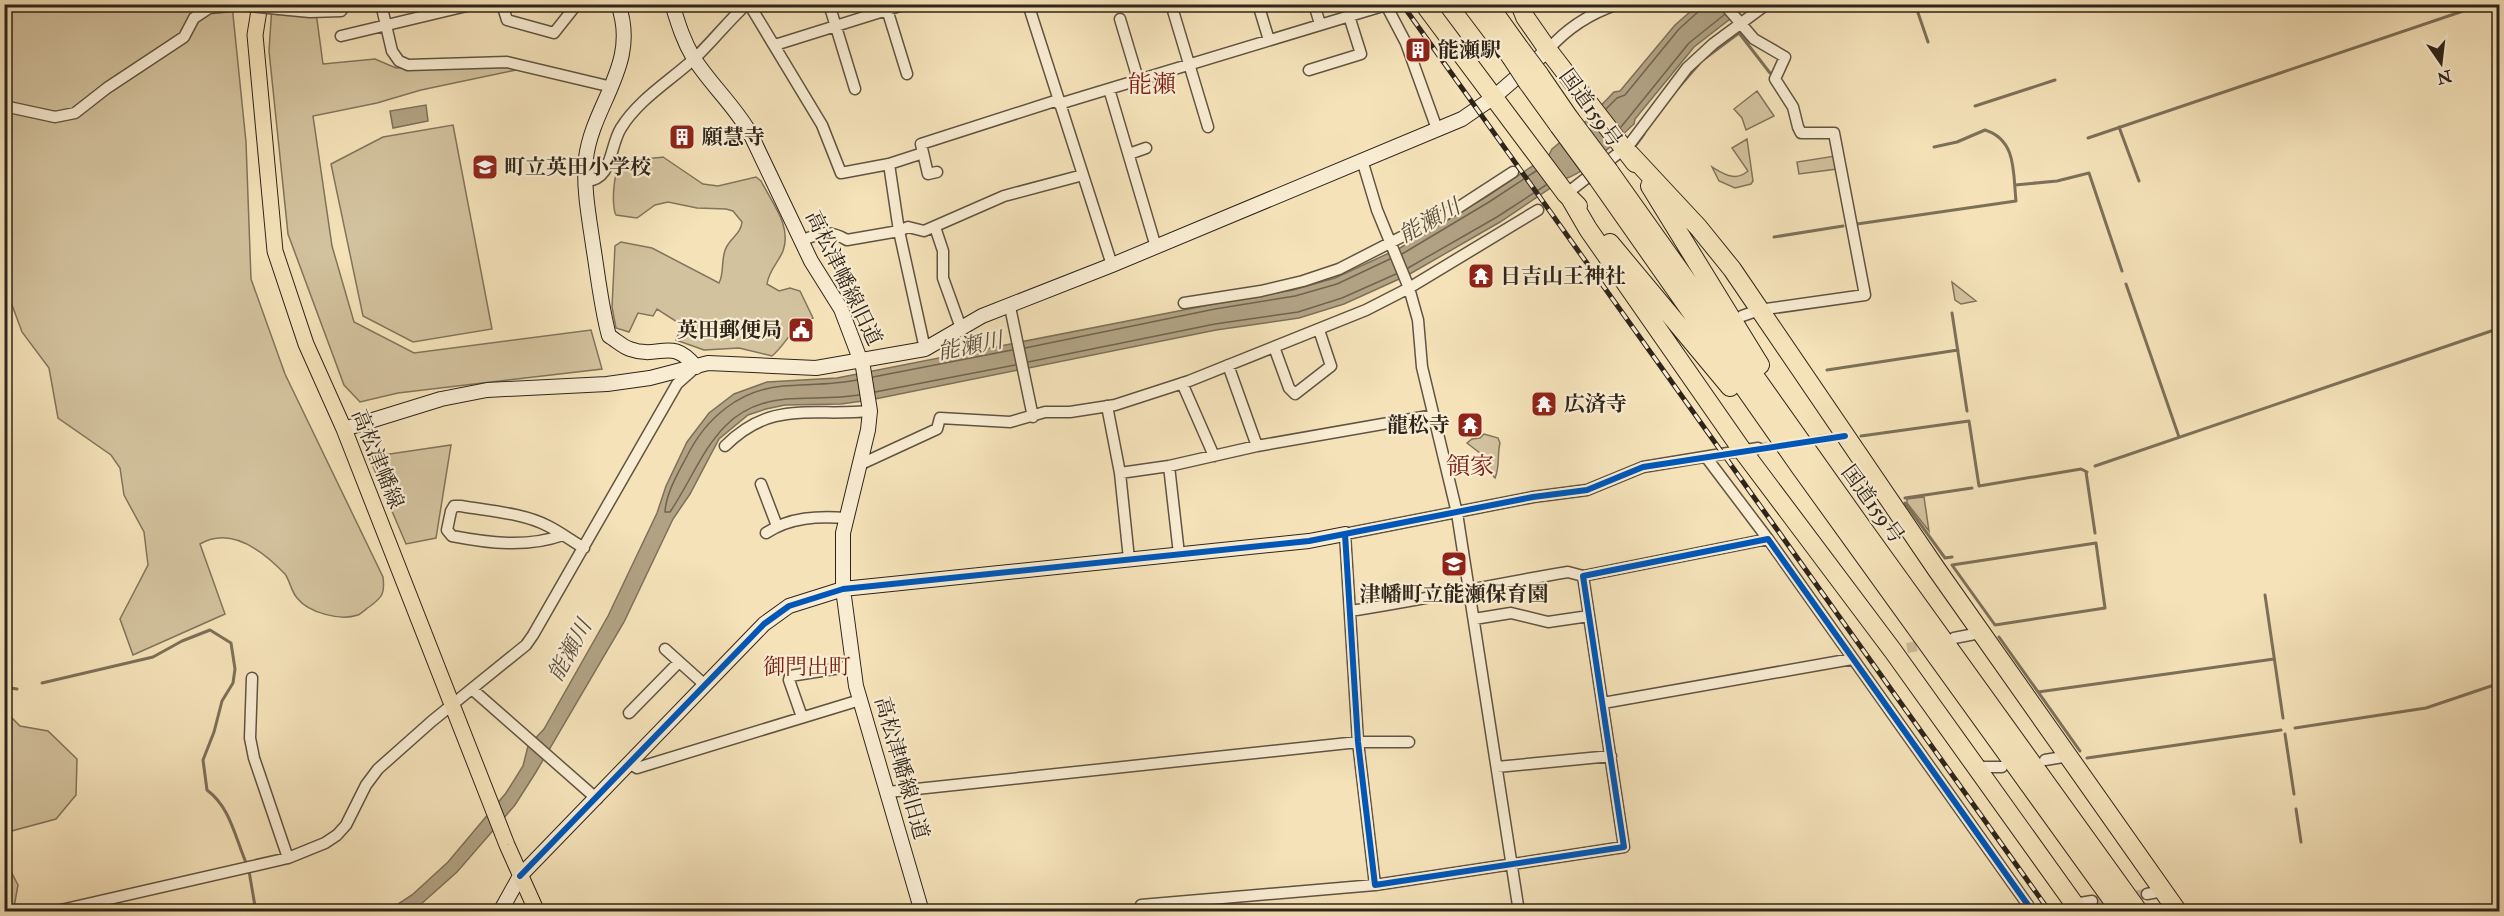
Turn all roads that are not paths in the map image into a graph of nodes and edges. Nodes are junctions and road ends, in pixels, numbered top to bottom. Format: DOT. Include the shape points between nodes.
graph roads {
  1 [pos="260,4"];
  2 [pos="346,4"];
  3 [pos="381,4"];
  4 [pos="475,4"];
  5 [pos="502,4"];
  6 [pos="577,4"];
  7 [pos="618,4"];
  8 [pos="672,4"];
  9 [pos="748,4"];
  10 [pos="829,4"];
  11 [pos="906,4"];
  12 [pos="1028,4"];
  13 [pos="1171,4"];
  14 [pos="1258,4"];
  15 [pos="1314,4"];
  16 [pos="1424,4"];
  17 [pos="1437,4"];
  18 [pos="1471,4"];
  19 [pos="1488,4"];
  20 [pos="1618,4"];
  21 [pos="1724,4"];
  22 [pos="1767,4"];
  23 [pos="240,5"];
  24 [pos="1386,5"];
  25 [pos="887,7"];
  26 [pos="1521,9"];
  27 [pos="1350,16"];
  28 [pos="1120,19"];
  29 [pos="1738,22"];
  30 [pos="386,24"];
  31 [pos="1320,24"];
  32 [pos="836,26"];
  33 [pos="341,36"];
  34 [pos="1269,40"];
  35 [pos="774,45"];
  36 [pos="1548,50"];
  37 [pos="1516,54"];
  38 [pos="694,58"];
  39 [pos="1189,64"];
  40 [pos="1309,70"];
  41 [pos="907,75"];
  42 [pos="1138,79"];
  43 [pos="1482,80"];
  44 [pos="612,87"];
  45 [pos="1109,88"];
  46 [pos="855,89"];
  47 [pos="1494,96"];
  48 [pos="1058,102"];
  49 [pos="4,106"];
  50 [pos="1208,127"];
  51 [pos="1437,129"];
  52 [pos="1146,148"];
  53 [pos="1626,150"];
  54 [pos="923,153"];
  55 [pos="1129,154"];
  56 [pos="1362,160"];
  57 [pos="889,164"];
  58 [pos="937,172"];
  59 [pos="1513,172"];
  60 [pos="1083,175"];
  61 [pos="1604,175"];
  62 [pos="586,181"];
  63 [pos="1566,194"];
  64 [pos="1538,210"];
  65 [pos="935,227"];
  66 [pos="898,231"];
  67 [pos="801,241"];
  68 [pos="1391,243"];
  69 [pos="1156,247"];
  70 [pos="1112,265"];
  71 [pos="1407,285"];
  72 [pos="1184,303"];
  73 [pos="1010,307"];
  74 [pos="1751,313"];
  75 [pos="961,328"];
  76 [pos="1319,330"];
  77 [pos="1274,347"];
  78 [pos="925,349"];
  79 [pos="862,363"];
  80 [pos="1228,365"];
  81 [pos="696,367"];
  82 [pos="1182,383"];
  83 [pos="1107,406"];
  84 [pos="870,408"];
  85 [pos="1434,415"];
  86 [pos="1033,417"];
  87 [pos="345,429"];
  88 [pos="725,446"];
  89 [pos="1257,446"];
  90 [pos="1750,449"];
  91 [pos="1214,456"];
  92 [pos="1706,457"];
  93 [pos="859,465"];
  94 [pos="1169,466"];
  95 [pos="1800,467"];
  96 [pos="1120,473"];
  97 [pos="760,484"];
  98 [pos="1456,513"];
  99 [pos="846,518"];
  100 [pos="777,526"];
  101 [pos="1861,526"];
  102 [pos="766,533"];
  103 [pos="562,534"];
  104 [pos="1345,534"];
  105 [pos="1768,539"];
  106 [pos="584,548"];
  107 [pos="1179,554"];
  108 [pos="1129,559"];
  109 [pos="1583,576"];
  110 [pos="843,589"];
  111 [pos="1470,589"];
  112 [pos="1350,611"];
  113 [pos="1589,616"];
  114 [pos="1474,620"];
  115 [pos="1980,633"];
  116 [pos="1954,638"];
  117 [pos="665,649"];
  118 [pos="1852,659"];
  119 [pos="680,662"];
  120 [pos="853,666"];
  121 [pos="252,678"];
  122 [pos="705,686"];
  123 [pos="473,690"];
  124 [pos="860,700"];
  125 [pos="1602,703"];
  126 [pos="454,704"];
  127 [pos="629,713"];
  128 [pos="802,717"];
  129 [pos="1358,742"];
  130 [pos="1409,742"];
  131 [pos="1611,756"];
  132 [pos="2069,756"];
  133 [pos="2045,760"];
  134 [pos="630,764"];
  135 [pos="1497,767"];
  136 [pos="1977,767"];
  137 [pos="2002,767"];
  138 [pos="888,792"];
  139 [pos="597,799"];
  140 [pos="288,858"];
  141 [pos="1511,865"];
  142 [pos="520,876"];
  143 [pos="1375,885"];
  144 [pos="1141,905"];
  145 [pos="2082,906"];
  146 [pos="52,912"];
  147 [pos="500,912"];
  148 [pos="537,912"];
  149 [pos="922,912"];
  150 [pos="1519,912"];
  151 [pos="2027,912"];
  152 [pos="2121,912"];
  153 [pos="2139,912"];
  154 [pos="2178,912"];
  1 -- 87 [label="main road, 高松津幡線" via="255,35 275,251 306,344"];
  2 -- 23 [label="street, bridge" via="341,11 310,12"];
  3 -- 30 [label="street"];
  4 -- 30 [label="street"];
  5 -- 6 [label="street" via="507,20 554,33"];
  7 -- 44 [label="street" via="624,40 622,60"];
  8 -- 38 [label="street, 高松津幡線旧道"];
  9 -- 35 [label="street"];
  9 -- 38 [label="street"];
  10 -- 32 [label="street"];
  11 -- 25 [label="street"];
  12 -- 48 [label="street"];
  13 -- 39 [label="street"];
  14 -- 34 [label="street"];
  15 -- 31 [label="street"];
  16 -- 43 [label="highway"];
  17 -- 43 [label="highway"];
  18 -- 37 [label="highway, 国道159号"];
  19 -- 37 [label="highway, 国道159号"];
  20 -- 36 [label="street" via="1585,19"];
  21 -- 29 [label="street"];
  22 -- 29 [label="street"];
  23 -- 49 [label="street" via="209,8 195,18 184,38 75,113 55,117"];
  24 -- 27 [label="street"];
  24 -- 51 [label="street" via="1406,43"];
  25 -- 32 [label="street"];
  25 -- 41 [label="street"];
  26 -- 36 [label="highway"];
  27 -- 31 [label="street"];
  27 -- 40 [label="street" via="1361,54"];
  28 -- 42 [label="street"];
  29 -- 53 [label="street" via="1687,68"];
  29 -- 74 [label="street" via="1754,39 1785,57 1775,79 1793,107 1801,133 1834,134 1865,295"];
  30 -- 33 [label="street"];
  30 -- 44 [label="street" via="392,51 408,65 507,62"];
  31 -- 34 [label="street"];
  32 -- 35 [label="street"];
  32 -- 46 [label="street"];
  34 -- 39 [label="street"];
  35 -- 57 [label="street" via="822,125 841,173"];
  36 -- 47 [label="street"];
  36 -- 53 [label="highway"];
  37 -- 61 [label="highway, 国道159号, bridge"];
  38 -- 62 [label="street" via="634,111 615,139 602,176 597,181"];
  38 -- 67 [label="street, 高松津幡線旧道" via="743,120"];
  39 -- 42 [label="street"];
  39 -- 50 [label="street"];
  42 -- 45 [label="street"];
  43 -- 47 [label="highway"];
  44 -- 62 [label="street" via="586,157"];
  45 -- 48 [label="street"];
  45 -- 55 [label="street"];
  47 -- 51 [label="street" via="1461,119"];
  47 -- 63 [label="highway"];
  48 -- 54 [label="street" via="921,144"];
  48 -- 60 [label="street"];
  51 -- 56 [label="street"];
  52 -- 55 [label="street"];
  53 -- 63 [label="street"];
  53 -- 74 [label="highway" via="1698,226 1732,269"];
  53 -- 101 [label="highway" via="1759,364 1861,513"];
  54 -- 57 [label="street"];
  54 -- 58 [label="street" via="928,174"];
  55 -- 69 [label="street"];
  56 -- 68 [label="street"];
  56 -- 69 [label="street"];
  57 -- 66 [label="street"];
  59 -- 68 [label="street"];
  60 -- 65 [label="street" via="1004,196"];
  60 -- 70 [label="street"];
  61 -- 95 [label="highway, 国道159号"];
  61 -- 101 [label="highway, 国道159号"];
  62 -- 81 [label="street" via="609,336 629,349 685,354"];
  63 -- 90 [label="highway" via="1588,230 1687,356"];
  63 -- 95 [label="highway" via="1788,460"];
  64 -- 71 [label="street"];
  65 -- 66 [label="street"];
  65 -- 75 [label="street" via="943,251 943,278"];
  66 -- 67 [label="street" via="847,240 835,233 819,233"];
  66 -- 78 [label="street"];
  67 -- 79 [label="street, 高松津幡線旧道" via="841,309"];
  68 -- 71 [label="street"];
  68 -- 72 [label="street" via="1339,269 1303,281"];
  69 -- 70 [label="street"];
  70 -- 73 [label="street"];
  71 -- 76 [label="street"];
  71 -- 85 [label="street" via="1418,320 1422,367"];
  73 -- 75 [label="street"];
  73 -- 86 [label="street"];
  74 -- 115 [label="highway"];
  75 -- 78 [label="street"];
  76 -- 77 [label="street"];
  76 -- 77 [label="street" via="1331,366 1295,394 1289,388"];
  77 -- 80 [label="street"];
  78 -- 79 [label="street"];
  79 -- 81 [label="street" via="816,368 708,363"];
  79 -- 84 [label="street, 高松津幡線旧道"];
  80 -- 82 [label="street"];
  80 -- 89 [label="street"];
  81 -- 87 [label="street" via="606,384 488,390 441,399"];
  81 -- 106 [label="street" via="677,384"];
  82 -- 83 [label="street"];
  82 -- 91 [label="street"];
  83 -- 86 [label="street" via="1044,412"];
  83 -- 96 [label="street"];
  84 -- 88 [label="street" via="766,418 737,434"];
  84 -- 93 [label="street, 高松津幡線旧道"];
  85 -- 89 [label="street"];
  85 -- 98 [label="street"];
  86 -- 93 [label="street" via="1010,422 940,418 937,429"];
  87 -- 126 [label="main road, 高松津幡線"];
  89 -- 91 [label="street"];
  90 -- 92 [label="street"];
  90 -- 136 [label="highway" via="1900,650"];
  91 -- 94 [label="street"];
  92 -- 98 [label="street" via="1643,467 1587,490"];
  92 -- 105 [label="street"];
  93 -- 99 [label="street, 高松津幡線旧道"];
  94 -- 96 [label="street"];
  94 -- 107 [label="street"];
  95 -- 152 [label="highway, 国道159号"];
  96 -- 108 [label="street"];
  97 -- 100 [label="street"];
  98 -- 104 [label="street"];
  98 -- 111 [label="street"];
  99 -- 100 [label="street" via="812,518"];
  99 -- 110 [label="street, 高松津幡線旧道"];
  100 -- 102 [label="street"];
  101 -- 153 [label="highway, 国道159号"];
  103 -- 103 [label="street" via="536,521 461,506 454,506 451,511 447,530 452,537 493,542 529,543"];
  103 -- 106 [label="street"];
  104 -- 107 [label="street"];
  104 -- 112 [label="street"];
  105 -- 109 [label="street"];
  105 -- 118 [label="street"];
  106 -- 123 [label="street" via="530,640"];
  107 -- 108 [label="street"];
  108 -- 110 [label="street"];
  109 -- 111 [label="street" via="1568,572"];
  109 -- 113 [label="street"];
  110 -- 120 [label="street, 高松津幡線旧道"];
  110 -- 122 [label="street" via="789,606 764,624"];
  111 -- 112 [label="street"];
  111 -- 114 [label="street"];
  112 -- 129 [label="street"];
  113 -- 114 [label="street" via="1548,622 1511,613"];
  113 -- 125 [label="street"];
  114 -- 135 [label="street"];
  115 -- 116 [label="street"];
  115 -- 132 [label="highway"];
  117 -- 119 [label="street"];
  118 -- 125 [label="street"];
  118 -- 151 [label="street" via="2028,905"];
  119 -- 122 [label="street"];
  119 -- 127 [label="street"];
  120 -- 124 [label="street, 高松津幡線旧道"];
  120 -- 128 [label="street" via="790,676"];
  121 -- 140 [label="street" via="250,738 254,758"];
  122 -- 134 [label="street"];
  123 -- 126 [label="street"];
  123 -- 139 [label="street"];
  124 -- 128 [label="street"];
  124 -- 138 [label="street, 高松津幡線旧道"];
  125 -- 131 [label="street"];
  126 -- 140 [label="street" via="378,769 337,835"];
  126 -- 142 [label="main road, 高松津幡線"];
  128 -- 134 [label="street" via="638,768"];
  129 -- 130 [label="street"];
  129 -- 138 [label="street"];
  129 -- 143 [label="street"];
  131 -- 135 [label="street"];
  131 -- 141 [label="street" via="1624,847"];
  132 -- 133 [label="street"];
  132 -- 154 [label="highway" via="2155,892"];
  134 -- 139 [label="street"];
  135 -- 141 [label="street"];
  136 -- 137 [label="street"];
  136 -- 145 [label="highway"];
  138 -- 149 [label="street, 高松津幡線旧道"];
  139 -- 142 [label="street"];
  140 -- 146 [label="street"];
  141 -- 143 [label="street"];
  141 -- 150 [label="street"];
  142 -- 147 [label="street"];
  142 -- 148 [label="main road, 高松津幡線"];
  143 -- 144 [label="street"];
}
